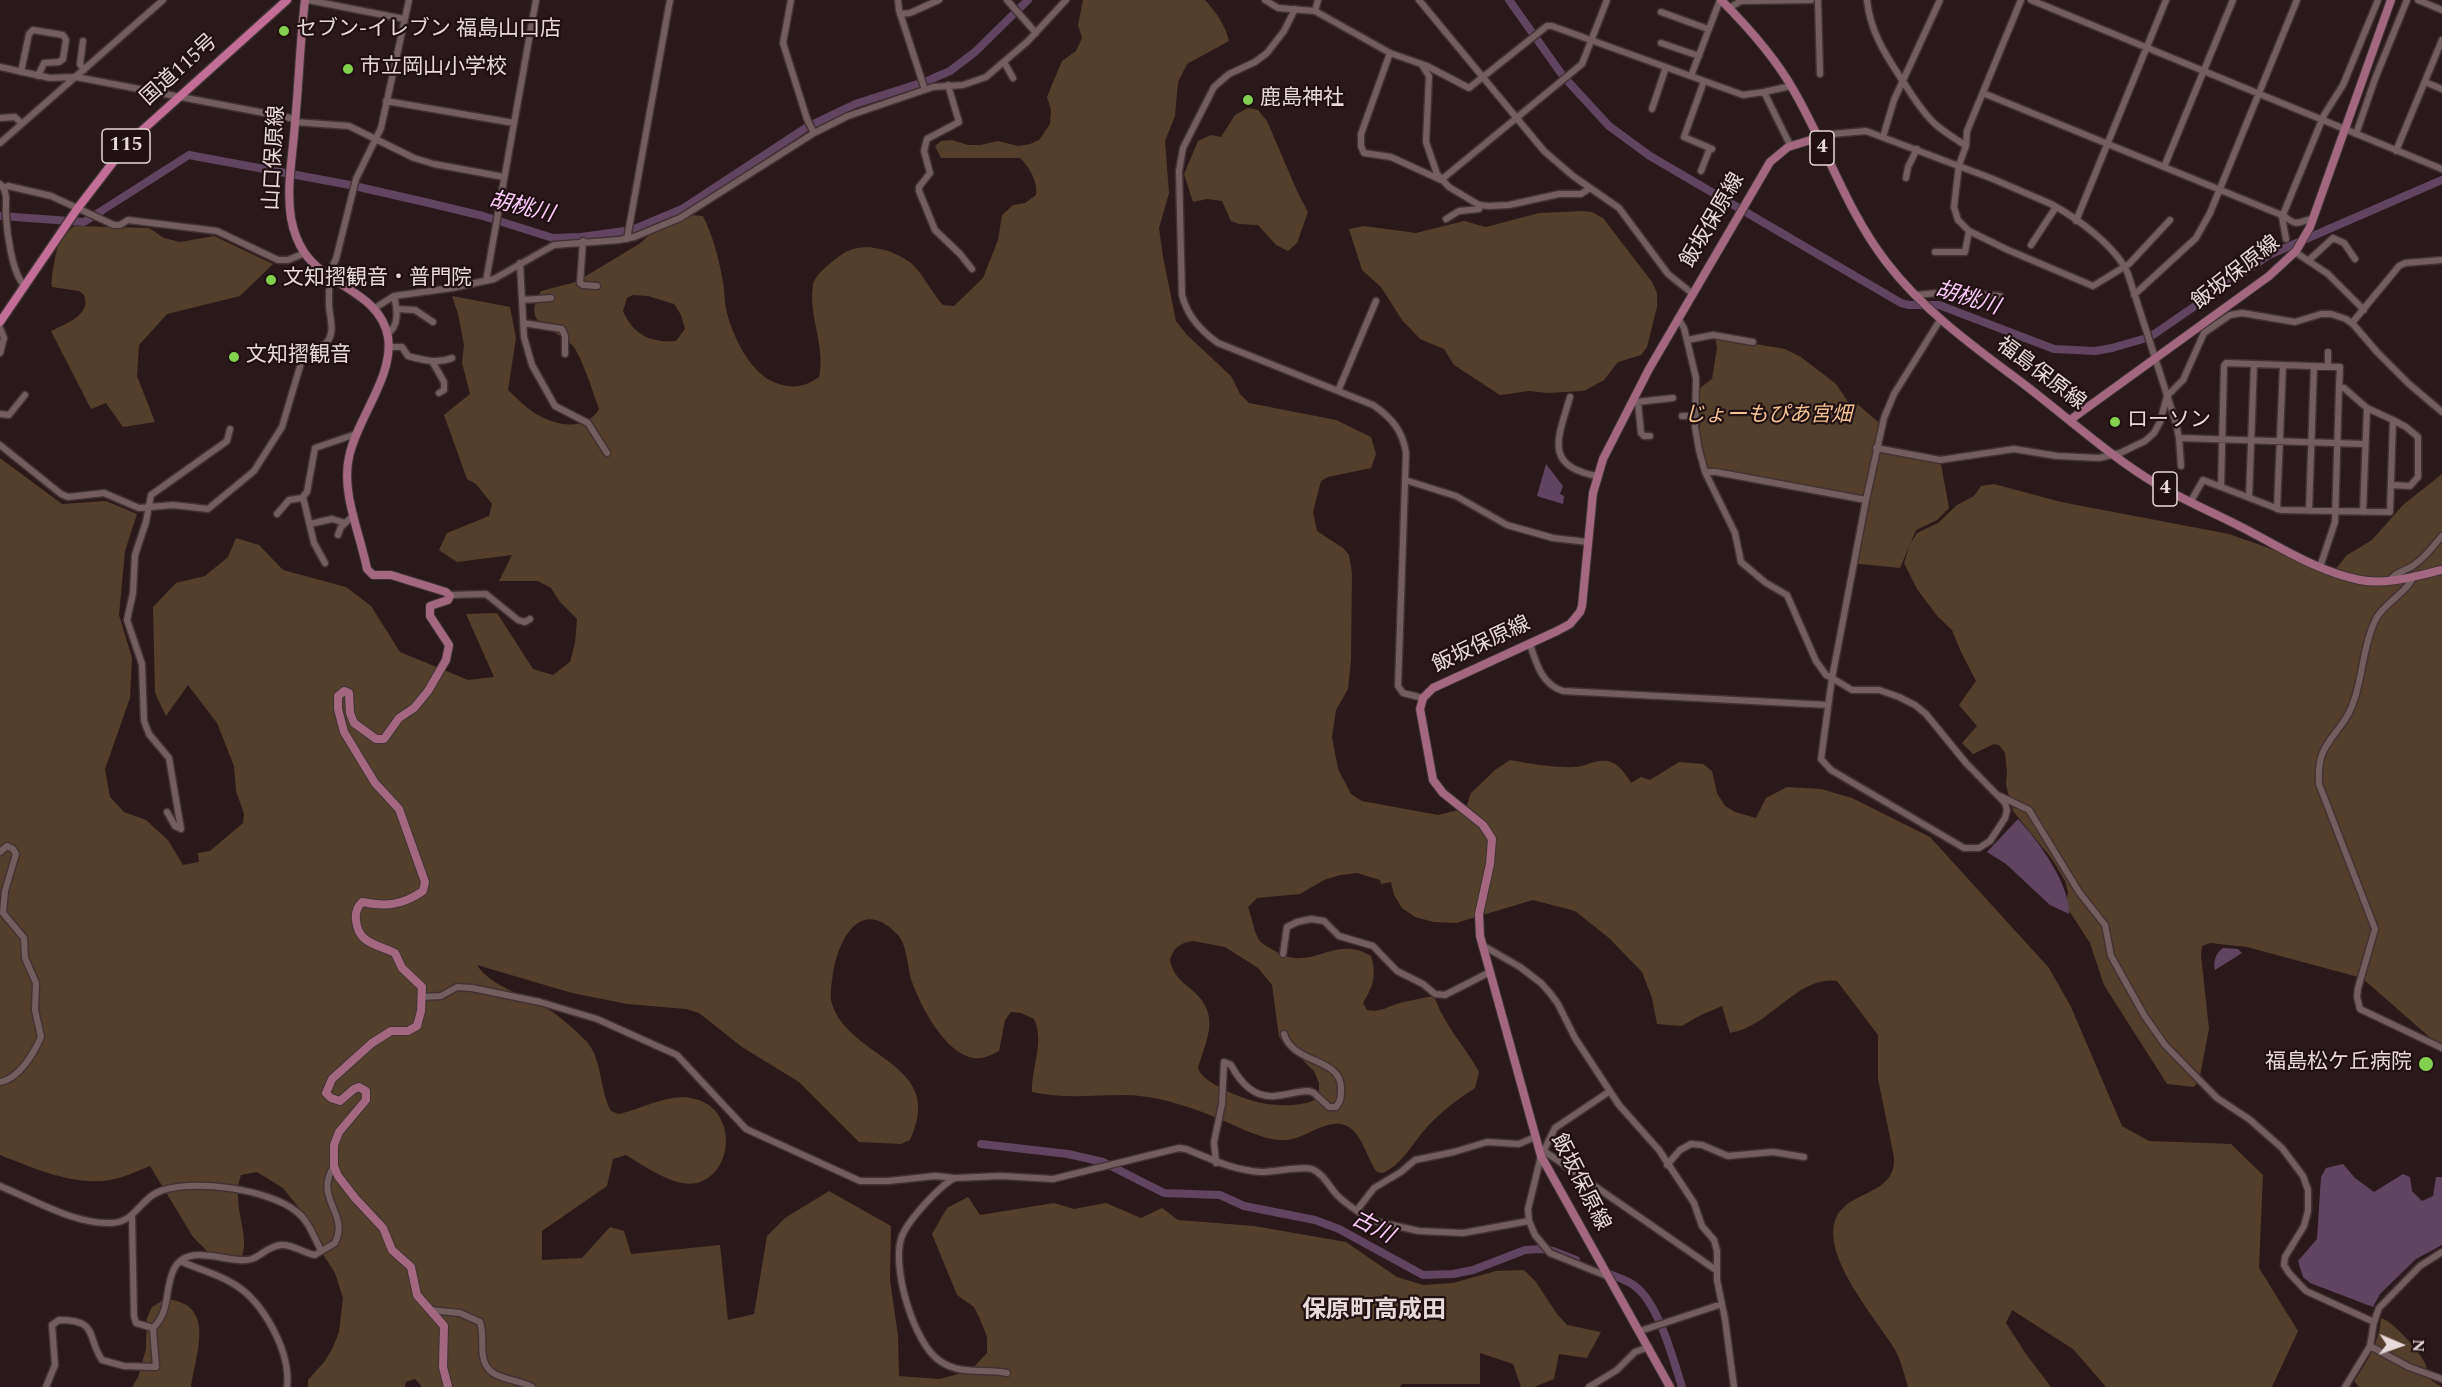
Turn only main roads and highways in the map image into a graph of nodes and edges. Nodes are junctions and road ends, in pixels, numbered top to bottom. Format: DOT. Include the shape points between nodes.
graph roads {
  1 [pos="286,0"];
  2 [pos="307,0"];
  3 [pos="1721,0"];
  4 [pos="2391,0"];
  5 [pos="1817,138"];
  6 [pos="0,322"];
  7 [pos="2070,420"];
  8 [pos="2442,570"];
  9 [pos="448,1387"];
  10 [pos="1670,1387"];
  1 -- 6 [label="highway, 国道115号 / 115" via="127,144"];
  2 -- 9 [label="main road, 山口保原線" via="291,221 305,253 330,278 375,308 383,320 389,347 385,372 349,458 346,478 354,515 370,573 402,577 449,595 448,600 430,606 429,611 449,645 446,660 428,691 399,718 384,739 376,740 354,723 349,693 344,691 338,696 344,732 375,783 399,809 425,882 423,891 400,904 362,902 355,916 357,928 362,938 395,953 402,968 421,984 422,997 417,1026 408,1031 391,1031 372,1043 332,1079 326,1093 340,1101 359,1087 366,1092 367,1096 339,1132 334,1145 334,1166 355,1198 383,1228 392,1250 411,1266 417,1295 444,1326 443,1366"];
  3 -- 5 [label="main road, 福島保原線 / 4" via="1753,33 1791,86"];
  4 -- 7 [label="main road, 飯坂保原線" via="2308,233 2295,252 2269,276"];
  5 -- 7 [label="main road, 福島保原線 / 4" via="1871,242 1916,297"];
  5 -- 10 [label="main road, 飯坂保原線" via="1790,145 1770,162 1678,318 1596,476 1580,612 1570,624 1433,688 1423,698 1420,709 1433,780 1483,825 1492,842 1479,914 1482,945 1535,1137"];
  7 -- 8 [label="main road, 福島保原線 / 4" via="2158,485 2320,567 2361,580 2390,581"];
}
